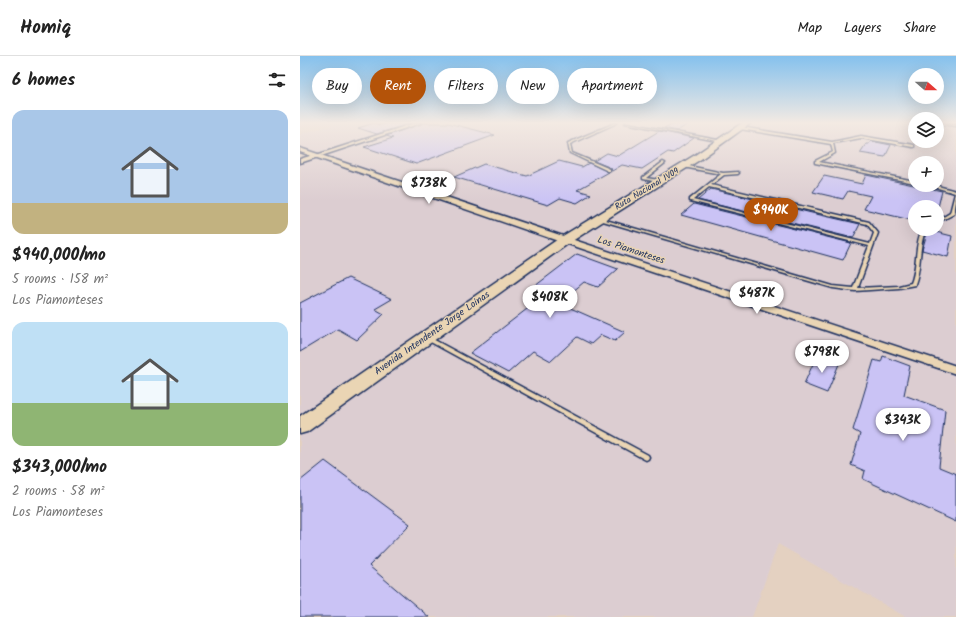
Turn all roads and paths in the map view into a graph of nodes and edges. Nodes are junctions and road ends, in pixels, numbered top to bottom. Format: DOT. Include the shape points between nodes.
graph roads {
  1 [pos="337,149"];
  2 [pos="570,149"];
  3 [pos="710,149"];
  4 [pos="833,149"];
  5 [pos="300,150"];
  6 [pos="316,156"];
  7 [pos="300,161"];
  8 [pos="664,163"];
  9 [pos="684,166"];
  10 [pos="609,170"];
  11 [pos="738,173"];
  12 [pos="723,174"];
  13 [pos="658,181"];
  14 [pos="908,181"];
  15 [pos="709,186"];
  16 [pos="944,189"];
  17 [pos="956,193"];
  18 [pos="944,218"];
  19 [pos="597,219"];
  20 [pos="922,236"];
  21 [pos="565,240"];
  22 [pos="871,245"];
  23 [pos="855,290"];
  24 [pos="426,337"];
  25 [pos="956,370"];
  26 [pos="300,426"];
  27 [pos="646,457"];
  1 -- 6 [label="street"];
  2 -- 10 [label="lane" via="571,153"];
  3 -- 9 [label="main road, Ruta Nacional 1V09"];
  4 -- 14 [label="lane" via="834,152 816,162"];
  5 -- 6 [label="main road, Los Piamonteses"];
  6 -- 7 [label="street"];
  6 -- 21 [label="main road, Los Piamonteses"];
  8 -- 13 [label="lane" via="644,178"];
  9 -- 12 [label="lane"];
  9 -- 13 [label="main road, Ruta Nacional 1V09"];
  11 -- 12 [label="lane"];
  12 -- 15 [label="lane"];
  13 -- 19 [label="main road, Ruta Nacional 1V09"];
  15 -- 22 [label="lane" via="868,223 876,233"];
  15 -- 22 [label="lane" via="691,200"];
  16 -- 17 [label="lane"];
  17 -- 18 [label="lane" via="952,214"];
  19 -- 21 [label="main road, Ruta Nacional 1V09"];
  19 -- 23 [label="lane" via="833,287"];
  20 -- 23 [label="lane" via="918,247 918,276 913,284"];
  21 -- 24 [label="main road, Avenida Intendente Jorge Loinas"];
  21 -- 25 [label="street, Los Piamonteses"];
  22 -- 23 [label="lane"];
  24 -- 26 [label="main road, Avenida Intendente Jorge Loinas"];
  24 -- 27 [label="lane"];
}
